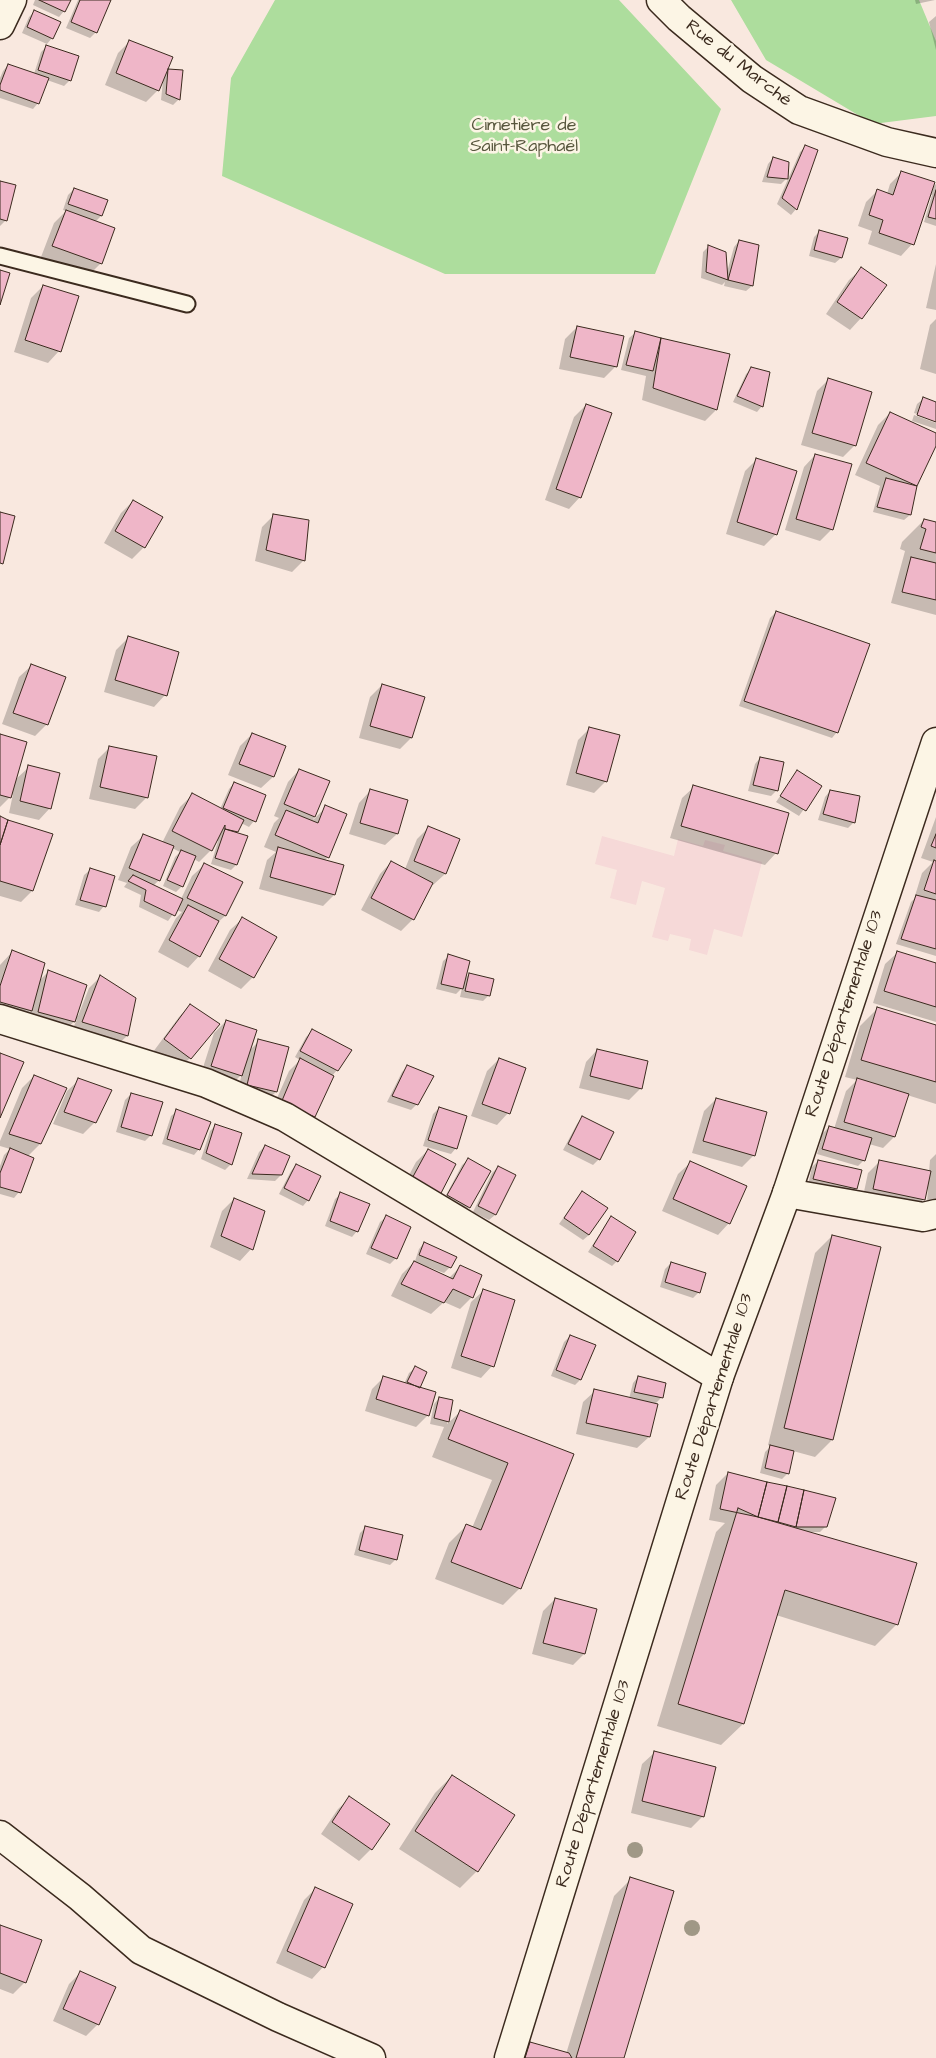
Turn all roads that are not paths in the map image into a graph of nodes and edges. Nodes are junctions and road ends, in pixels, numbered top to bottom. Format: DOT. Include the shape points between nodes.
graph roads {
  1 [pos="12,0"];
  2 [pos="661,0"];
  3 [pos="0,25"];
  4 [pos="936,153"];
  5 [pos="0,256"];
  6 [pos="186,304"];
  7 [pos="936,742"];
  8 [pos="928,785"];
  9 [pos="0,1019"];
  10 [pos="787,1193"];
  11 [pos="932,1217"];
  12 [pos="719,1377"];
  13 [pos="0,1835"];
  14 [pos="371,2058"];
  15 [pos="509,2058"];
  1 -- 3 [label="street"];
  2 -- 4 [label="street, Rue du Marché" via="752,79 799,110 887,142"];
  5 -- 6 [label="lane"];
  7 -- 8 [label="street, Route Départementale 103"];
  8 -- 10 [label="street, Route Départementale 103"];
  9 -- 12 [label="street" via="206,1083 285,1117"];
  10 -- 11 [label="street"];
  10 -- 12 [label="street, Route Départementale 103"];
  12 -- 15 [label="street, Route Départementale 103"];
  13 -- 14 [label="street" via="141,1950 278,2018"];
}
